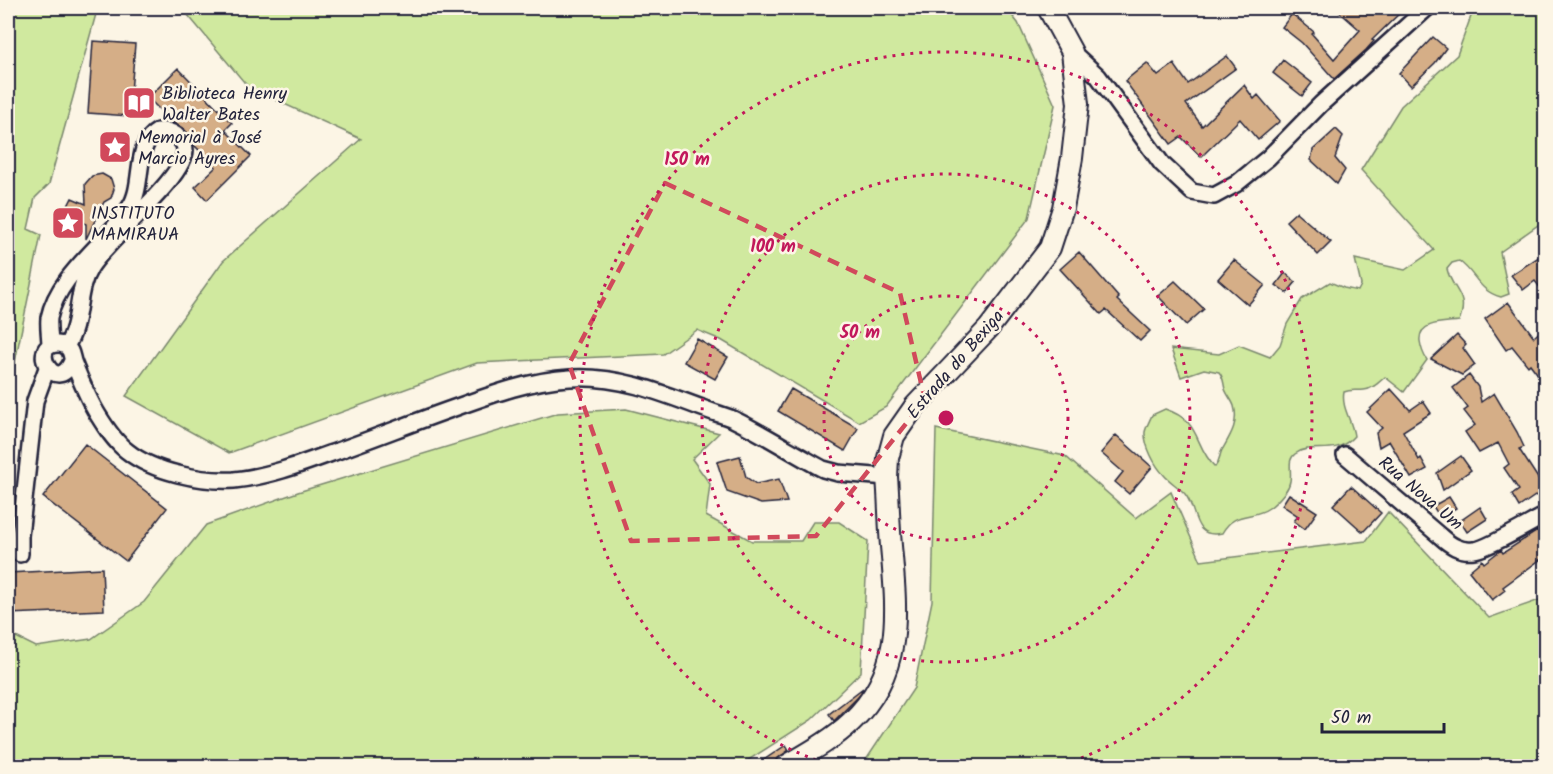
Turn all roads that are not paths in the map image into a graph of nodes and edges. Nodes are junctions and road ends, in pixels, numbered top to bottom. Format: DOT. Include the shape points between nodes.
graph roads {
  1 [pos="1048,8"];
  2 [pos="1427,8"];
  3 [pos="1072,52"];
  4 [pos="50,346"];
  5 [pos="69,354"];
  6 [pos="47,368"];
  7 [pos="1345,454"];
  8 [pos="887,477"];
  9 [pos="1545,515"];
  10 [pos="21,554"];
  11 [pos="786,766"];
  1 -- 3 [label="street, Estrada do Bexiga"];
  2 -- 3 [label="street" via="1268,158 1214,196 1192,192 1162,164 1098,76"];
  3 -- 8 [label="street, Estrada do Bexiga" via="1078,104 1072,158 1063,208 1050,248 988,329 915,406 894,436"];
  4 -- 5 [label="street" via="58,344"];
  4 -- 5 [label="street" via="53,307 75,270 131,206 148,140 158,131 176,135 185,149 181,163 160,192 102,251 84,280"];
  4 -- 6 [label="street" via="45,353"];
  5 -- 6 [label="street" via="69,368 62,373"];
  5 -- 8 [label="street" via="98,415 127,451 142,461 204,480 236,480 304,464 489,396 571,378 626,383 658,391 732,419 823,469"];
  6 -- 10 [label="street" via="35,401"];
  7 -- 9 [label="street, Rua Nova Um" via="1450,545 1461,550 1476,551"];
  8 -- 11 [label="street, Estrada do Bexiga" via="896,599 887,671 866,706 850,723"];
}
